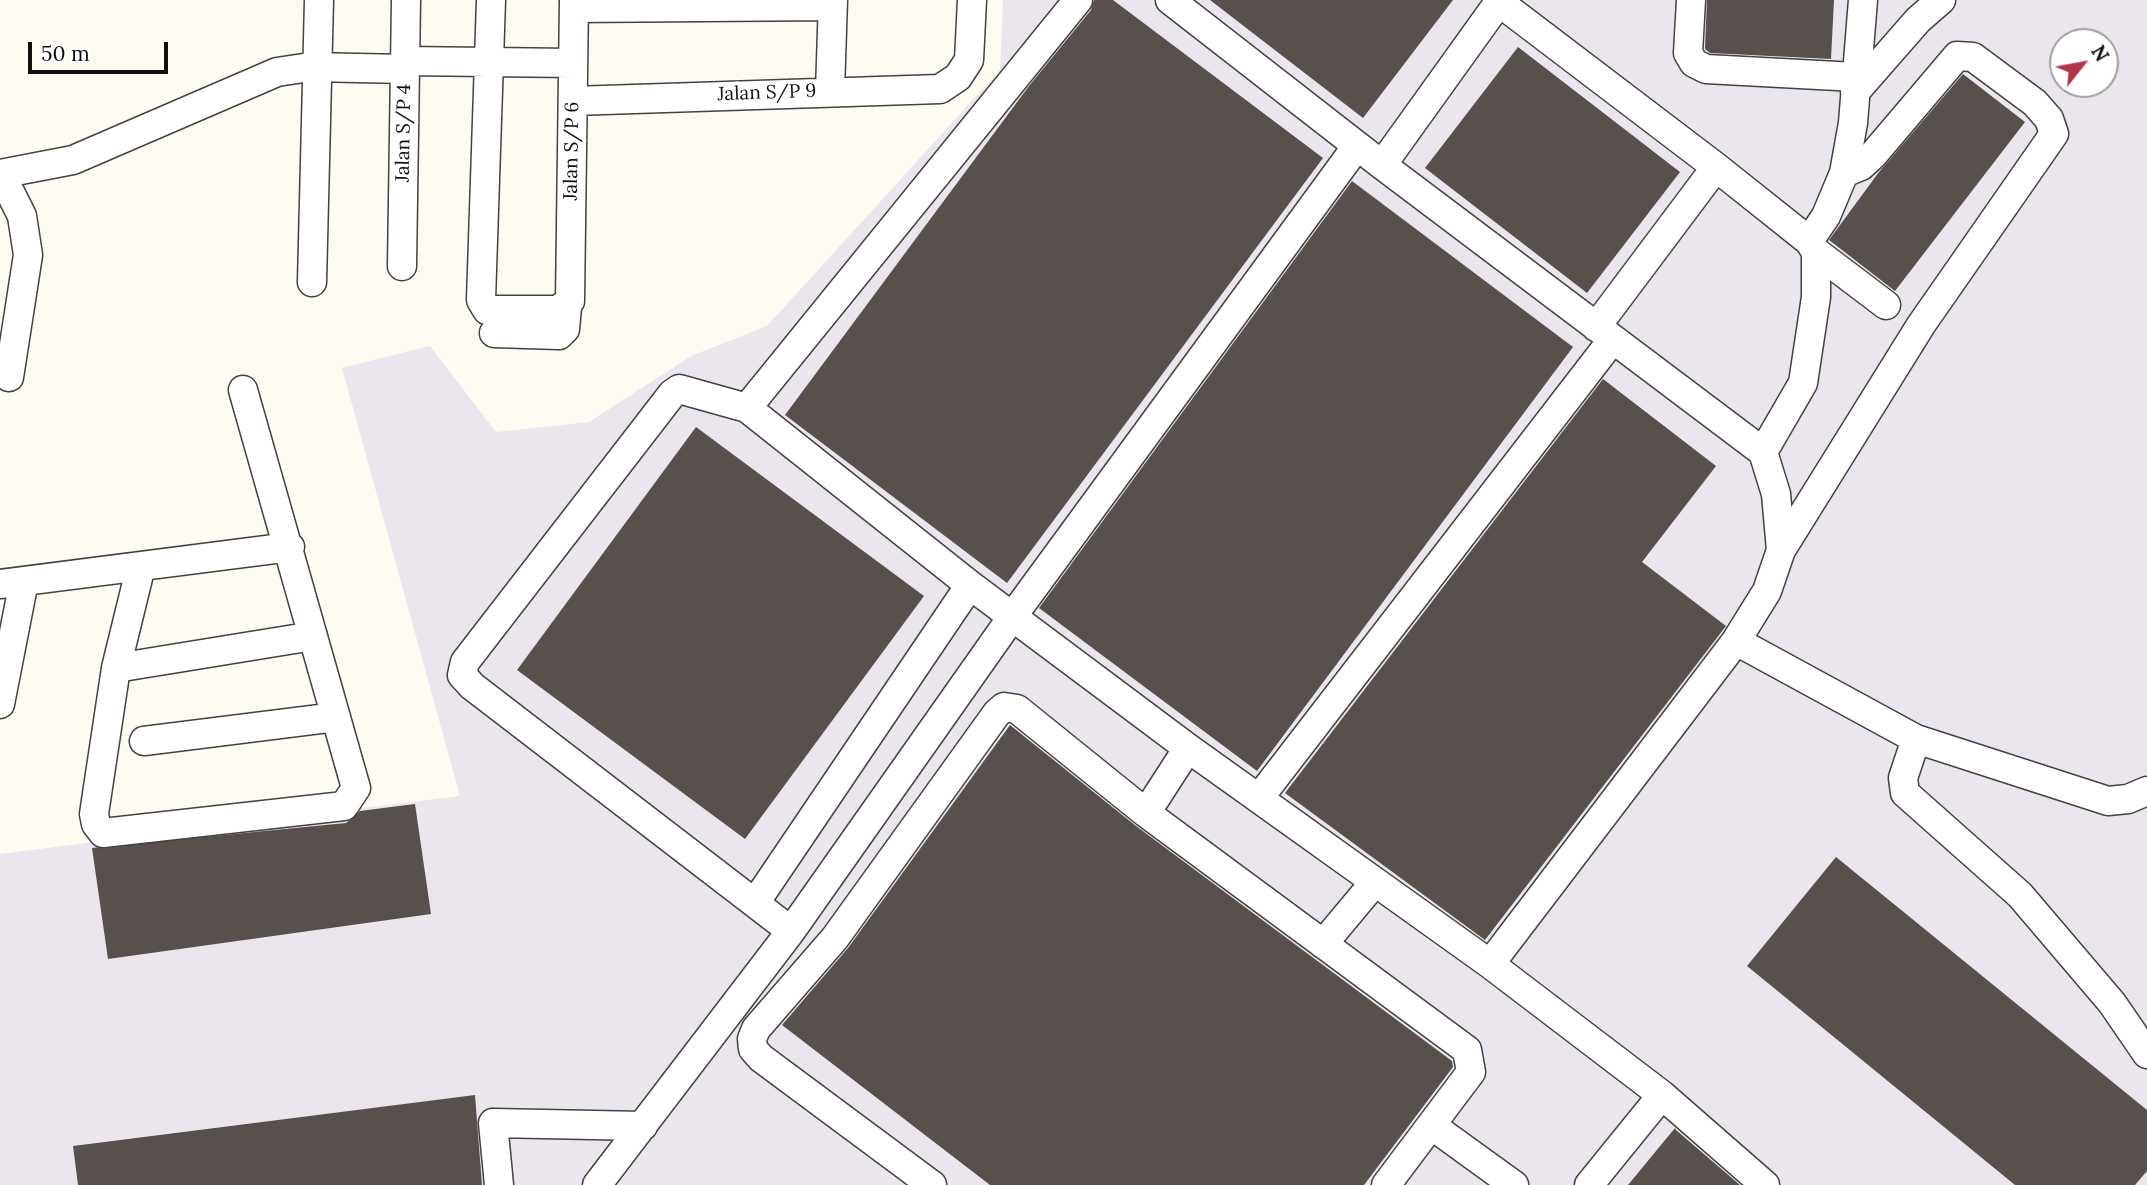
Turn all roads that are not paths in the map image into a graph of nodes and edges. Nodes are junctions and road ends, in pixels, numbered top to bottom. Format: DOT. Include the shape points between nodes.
graph roads {
  1 [pos="319,0"];
  2 [pos="406,0"];
  3 [pos="491,0"];
  4 [pos="972,0"];
  5 [pos="1078,0"];
  6 [pos="1170,0"];
  7 [pos="1691,0"];
  8 [pos="1863,0"];
  9 [pos="1941,0"];
  10 [pos="1498,1"];
  11 [pos="833,3"];
  12 [pos="574,4"];
  13 [pos="487,62"];
  14 [pos="573,63"];
  15 [pos="405,65"];
  16 [pos="317,67"];
  17 [pos="1856,85"];
  18 [pos="830,91"];
  19 [pos="573,101"];
  20 [pos="1357,146"];
  21 [pos="1382,165"];
  22 [pos="1716,167"];
  23 [pos="1844,173"];
  24 [pos="1,174"];
  25 [pos="1812,247"];
  26 [pos="402,266"];
  27 [pos="312,282"];
  28 [pos="568,304"];
  29 [pos="1886,305"];
  30 [pos="494,333"];
  31 [pos="1605,333"];
  32 [pos="9,377"];
  33 [pos="243,390"];
  34 [pos="747,408"];
  35 [pos="1763,452"];
  36 [pos="290,547"];
  37 [pos="1781,550"];
  38 [pos="141,566"];
  39 [pos="12,582"];
  40 [pos="970,585"];
  41 [pos="1012,617"];
  42 [pos="313,636"];
  43 [pos="1736,642"];
  44 [pos="116,668"];
  45 [pos="2,687"];
  46 [pos="336,717"];
  47 [pos="1916,739"];
  48 [pos="144,741"];
  49 [pos="1188,748"];
  50 [pos="2147,792"];
  51 [pos="1259,798"];
  52 [pos="1146,813"];
  53 [pos="1374,883"];
  54 [pos="755,903"];
  55 [pos="796,923"];
  56 [pos="835,938"];
  57 [pos="1323,944"];
  58 [pos="1490,964"];
  59 [pos="2147,1054"];
  60 [pos="1662,1095"];
  61 [pos="1431,1125"];
  62 [pos="643,1126"];
  63 [pos="499,1185"];
  64 [pos="597,1185"];
  65 [pos="932,1185"];
  66 [pos="1386,1185"];
  67 [pos="1514,1185"];
  68 [pos="1588,1185"];
  69 [pos="1765,1185"];
  1 -- 16 [label="street"];
  2 -- 15 [label="street, Jalan S/P 4"];
  3 -- 13 [label="street"];
  4 -- 18 [label="street, Jalan S/P 9" via="969,60 958,77 940,89"];
  5 -- 34 [label="street"];
  6 -- 20 [label="street"];
  7 -- 17 [label="street" via="1688,53 1694,64"];
  8 -- 17 [label="street"];
  9 -- 17 [label="street"];
  10 -- 21 [label="street"];
  10 -- 22 [label="street"];
  11 -- 12 [label="street"];
  11 -- 18 [label="street"];
  12 -- 14 [label="street, Jalan S/P 6"];
  13 -- 14 [label="street"];
  13 -- 15 [label="street"];
  13 -- 28 [label="street" via="482,306 487,310 558,310"];
  14 -- 19 [label="street, Jalan S/P 6"];
  15 -- 16 [label="street"];
  15 -- 26 [label="street, Jalan S/P 4"];
  16 -- 24 [label="street" via="277,72 249,82 73,160"];
  16 -- 27 [label="street"];
  17 -- 23 [label="street"];
  18 -- 19 [label="street, Jalan S/P 9"];
  19 -- 28 [label="street, Jalan S/P 6"];
  20 -- 21 [label="street"];
  20 -- 41 [label="street"];
  21 -- 31 [label="street"];
  22 -- 25 [label="street"];
  22 -- 31 [label="street"];
  23 -- 25 [label="street"];
  23 -- 37 [label="street" via="1873,156 1957,56 1973,57 2035,103 2049,119 2054,134 1921,325"];
  24 -- 32 [label="street" via="22,216 28,256"];
  25 -- 29 [label="street"];
  25 -- 35 [label="street" via="1816,297 1803,383"];
  28 -- 30 [label="street" via="565,329 558,335"];
  31 -- 35 [label="street"];
  31 -- 51 [label="street"];
  33 -- 36 [label="street"];
  34 -- 40 [label="street"];
  34 -- 54 [label="street" via="679,389 672,394 465,662 463,675"];
  35 -- 37 [label="street" via="1776,494"];
  36 -- 38 [label="street"];
  36 -- 42 [label="street"];
  37 -- 43 [label="street" via="1767,591"];
  38 -- 39 [label="street"];
  38 -- 44 [label="street"];
  39 -- 45 [label="street"];
  40 -- 41 [label="street"];
  40 -- 54 [label="street"];
  41 -- 49 [label="street"];
  41 -- 55 [label="street"];
  42 -- 44 [label="street"];
  42 -- 46 [label="street"];
  43 -- 47 [label="street"];
  43 -- 58 [label="street"];
  44 -- 46 [label="street" via="94,814 103,833 344,806 356,788"];
  46 -- 48 [label="street"];
  47 -- 50 [label="street" via="2108,801"];
  47 -- 59 [label="street" via="1903,778 1905,793 2020,895 2112,1003"];
  49 -- 51 [label="street"];
  49 -- 52 [label="street"];
  51 -- 53 [label="street"];
  52 -- 56 [label="street" via="1017,709 1004,707"];
  52 -- 57 [label="street"];
  53 -- 57 [label="street"];
  53 -- 58 [label="street"];
  54 -- 55 [label="street"];
  55 -- 56 [label="street"];
  55 -- 62 [label="street"];
  56 -- 65 [label="street" via="756,1029 753,1049"];
  57 -- 61 [label="street" via="1467,1050 1471,1072"];
  58 -- 60 [label="street"];
  60 -- 68 [label="street"];
  60 -- 69 [label="street"];
  61 -- 66 [label="street"];
  61 -- 67 [label="street"];
  62 -- 63 [label="street" via="493,1123"];
  62 -- 64 [label="street"];
}
